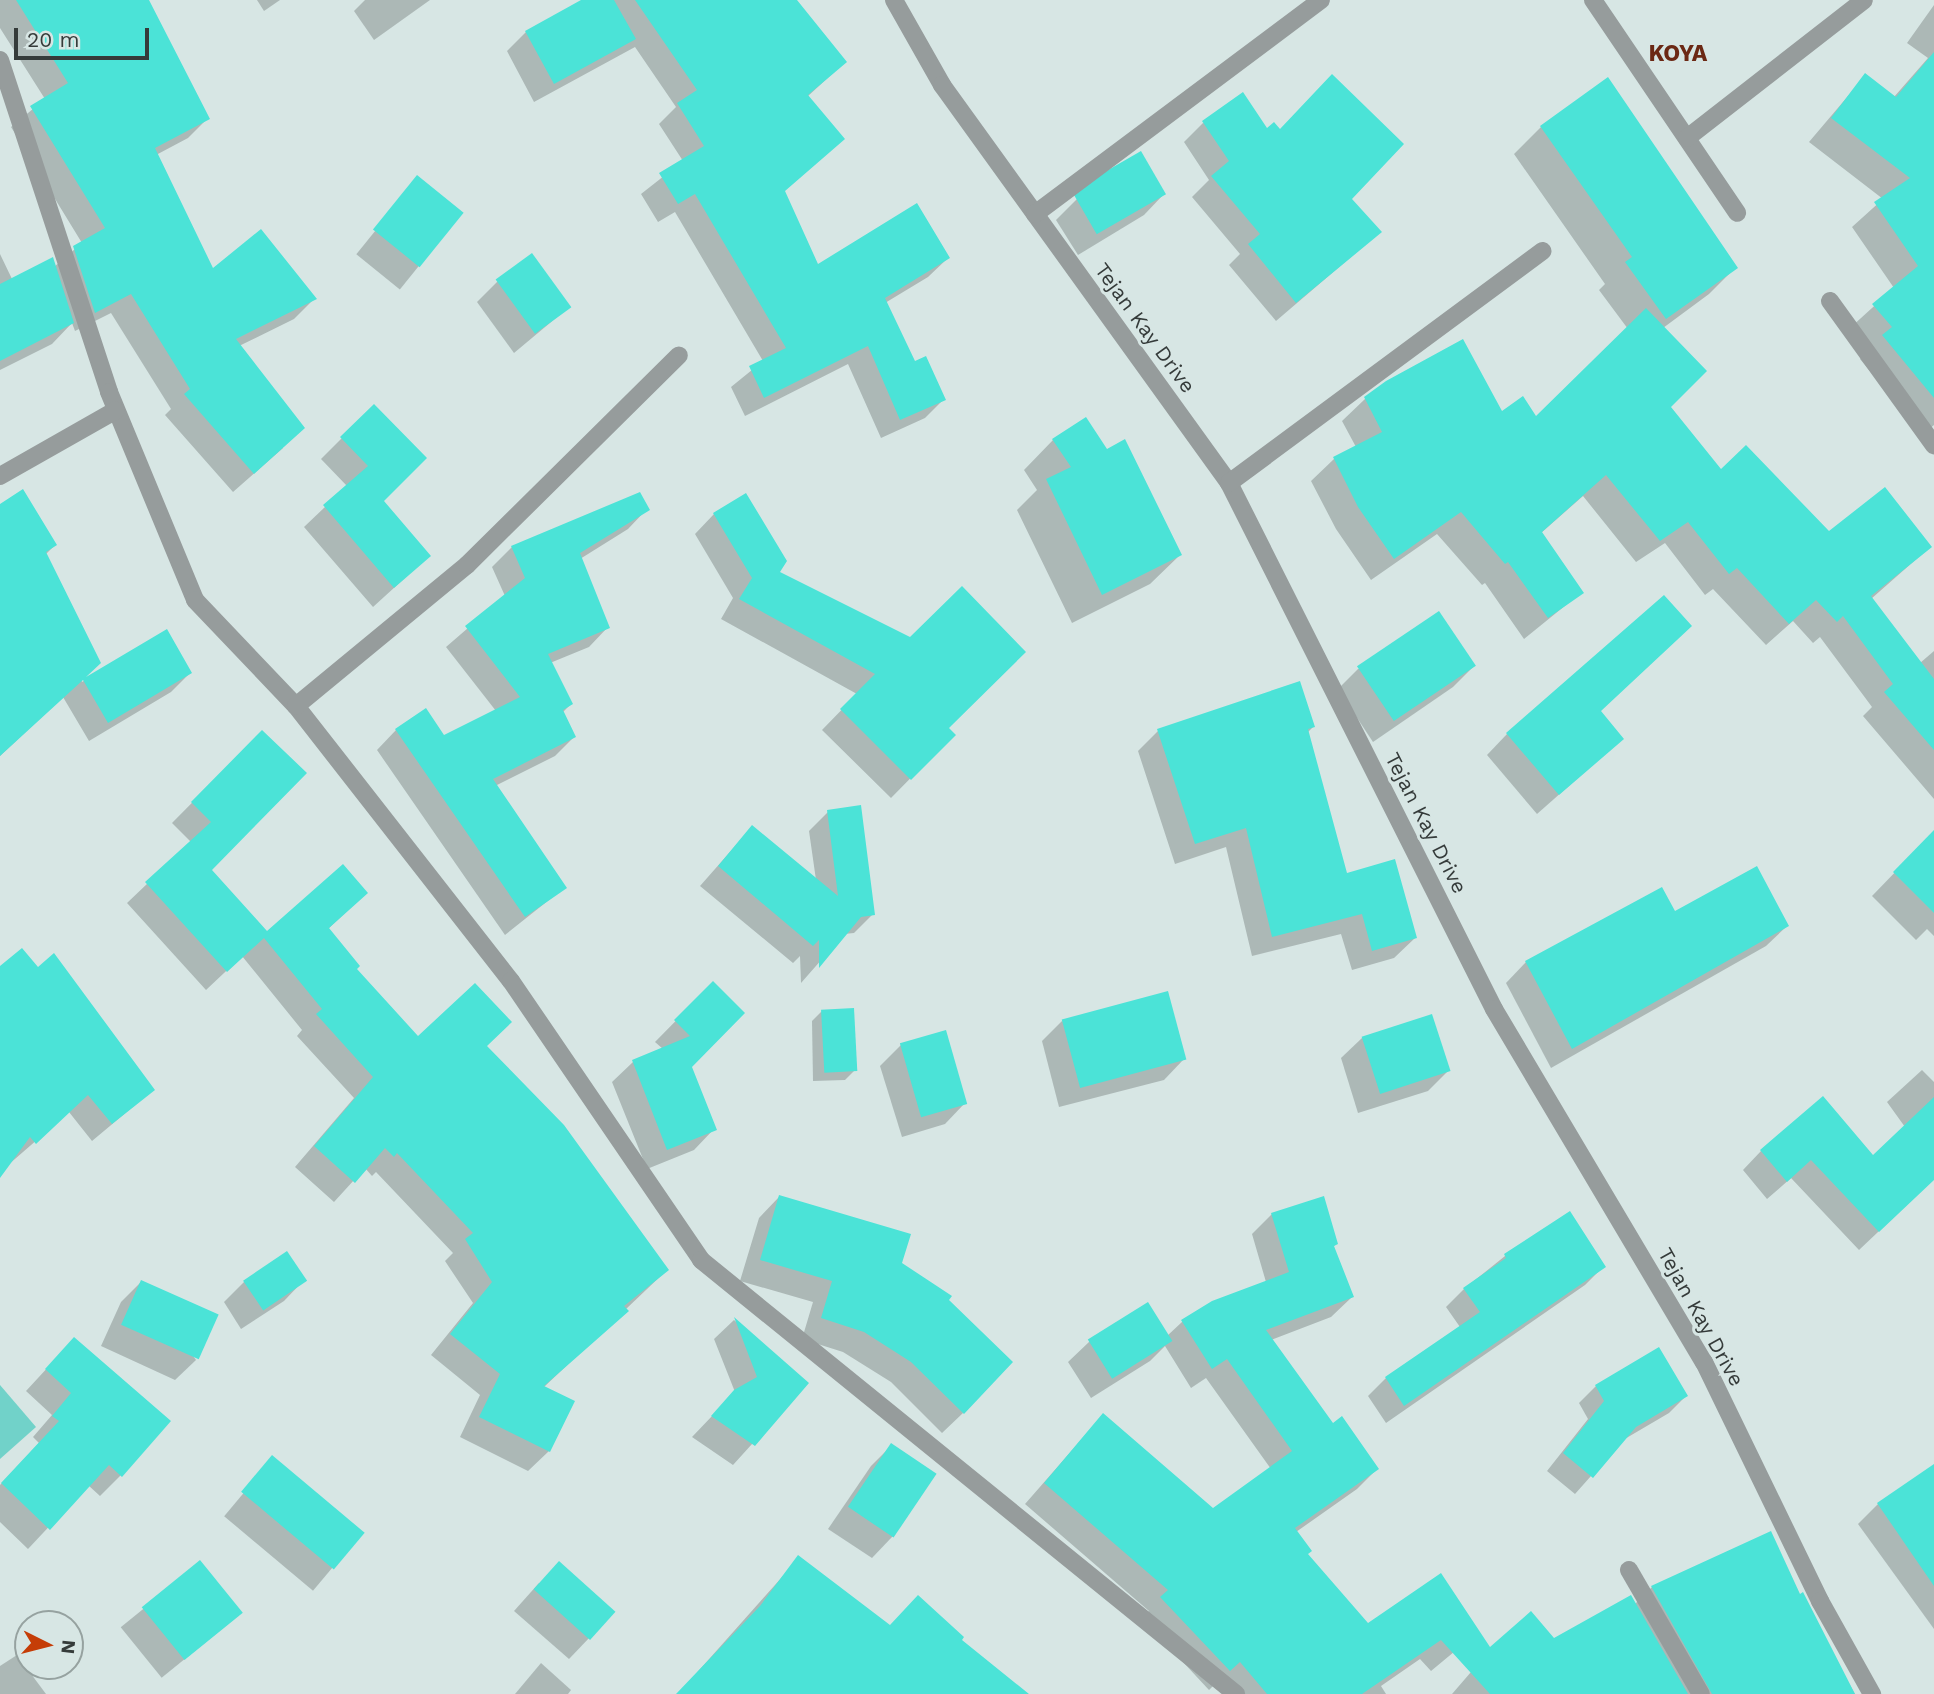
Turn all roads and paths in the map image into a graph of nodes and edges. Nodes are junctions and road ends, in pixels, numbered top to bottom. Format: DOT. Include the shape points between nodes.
graph roads {
  1 [pos="894,0"];
  2 [pos="1321,0"];
  3 [pos="1593,0"];
  4 [pos="1864,0"];
  5 [pos="0,60"];
  6 [pos="1687,138"];
  7 [pos="1035,214"];
  8 [pos="1737,214"];
  9 [pos="1542,251"];
  10 [pos="1830,301"];
  11 [pos="679,355"];
  12 [pos="116,410"];
  13 [pos="1934,445"];
  14 [pos="0,476"];
  15 [pos="1229,483"];
  16 [pos="296,706"];
  17 [pos="1629,1570"];
  18 [pos="1236,1694"];
  19 [pos="1701,1694"];
  20 [pos="1872,1694"];
  1 -- 7 [label="street, Tejan Kay Drive" via="942,85"];
  2 -- 7 [label="street"];
  3 -- 6 [label="street"];
  4 -- 6 [label="street"];
  5 -- 12 [label="street"];
  6 -- 8 [label="street"];
  7 -- 15 [label="street, Tejan Kay Drive"];
  9 -- 15 [label="street"];
  10 -- 13 [label="street"];
  11 -- 16 [label="street" via="467,565"];
  12 -- 14 [label="street"];
  12 -- 16 [label="street" via="195,600"];
  15 -- 20 [label="street, Tejan Kay Drive" via="1494,1009 1704,1362 1820,1601"];
  16 -- 18 [label="street" via="511,981 701,1260"];
  17 -- 19 [label="street"];
}
